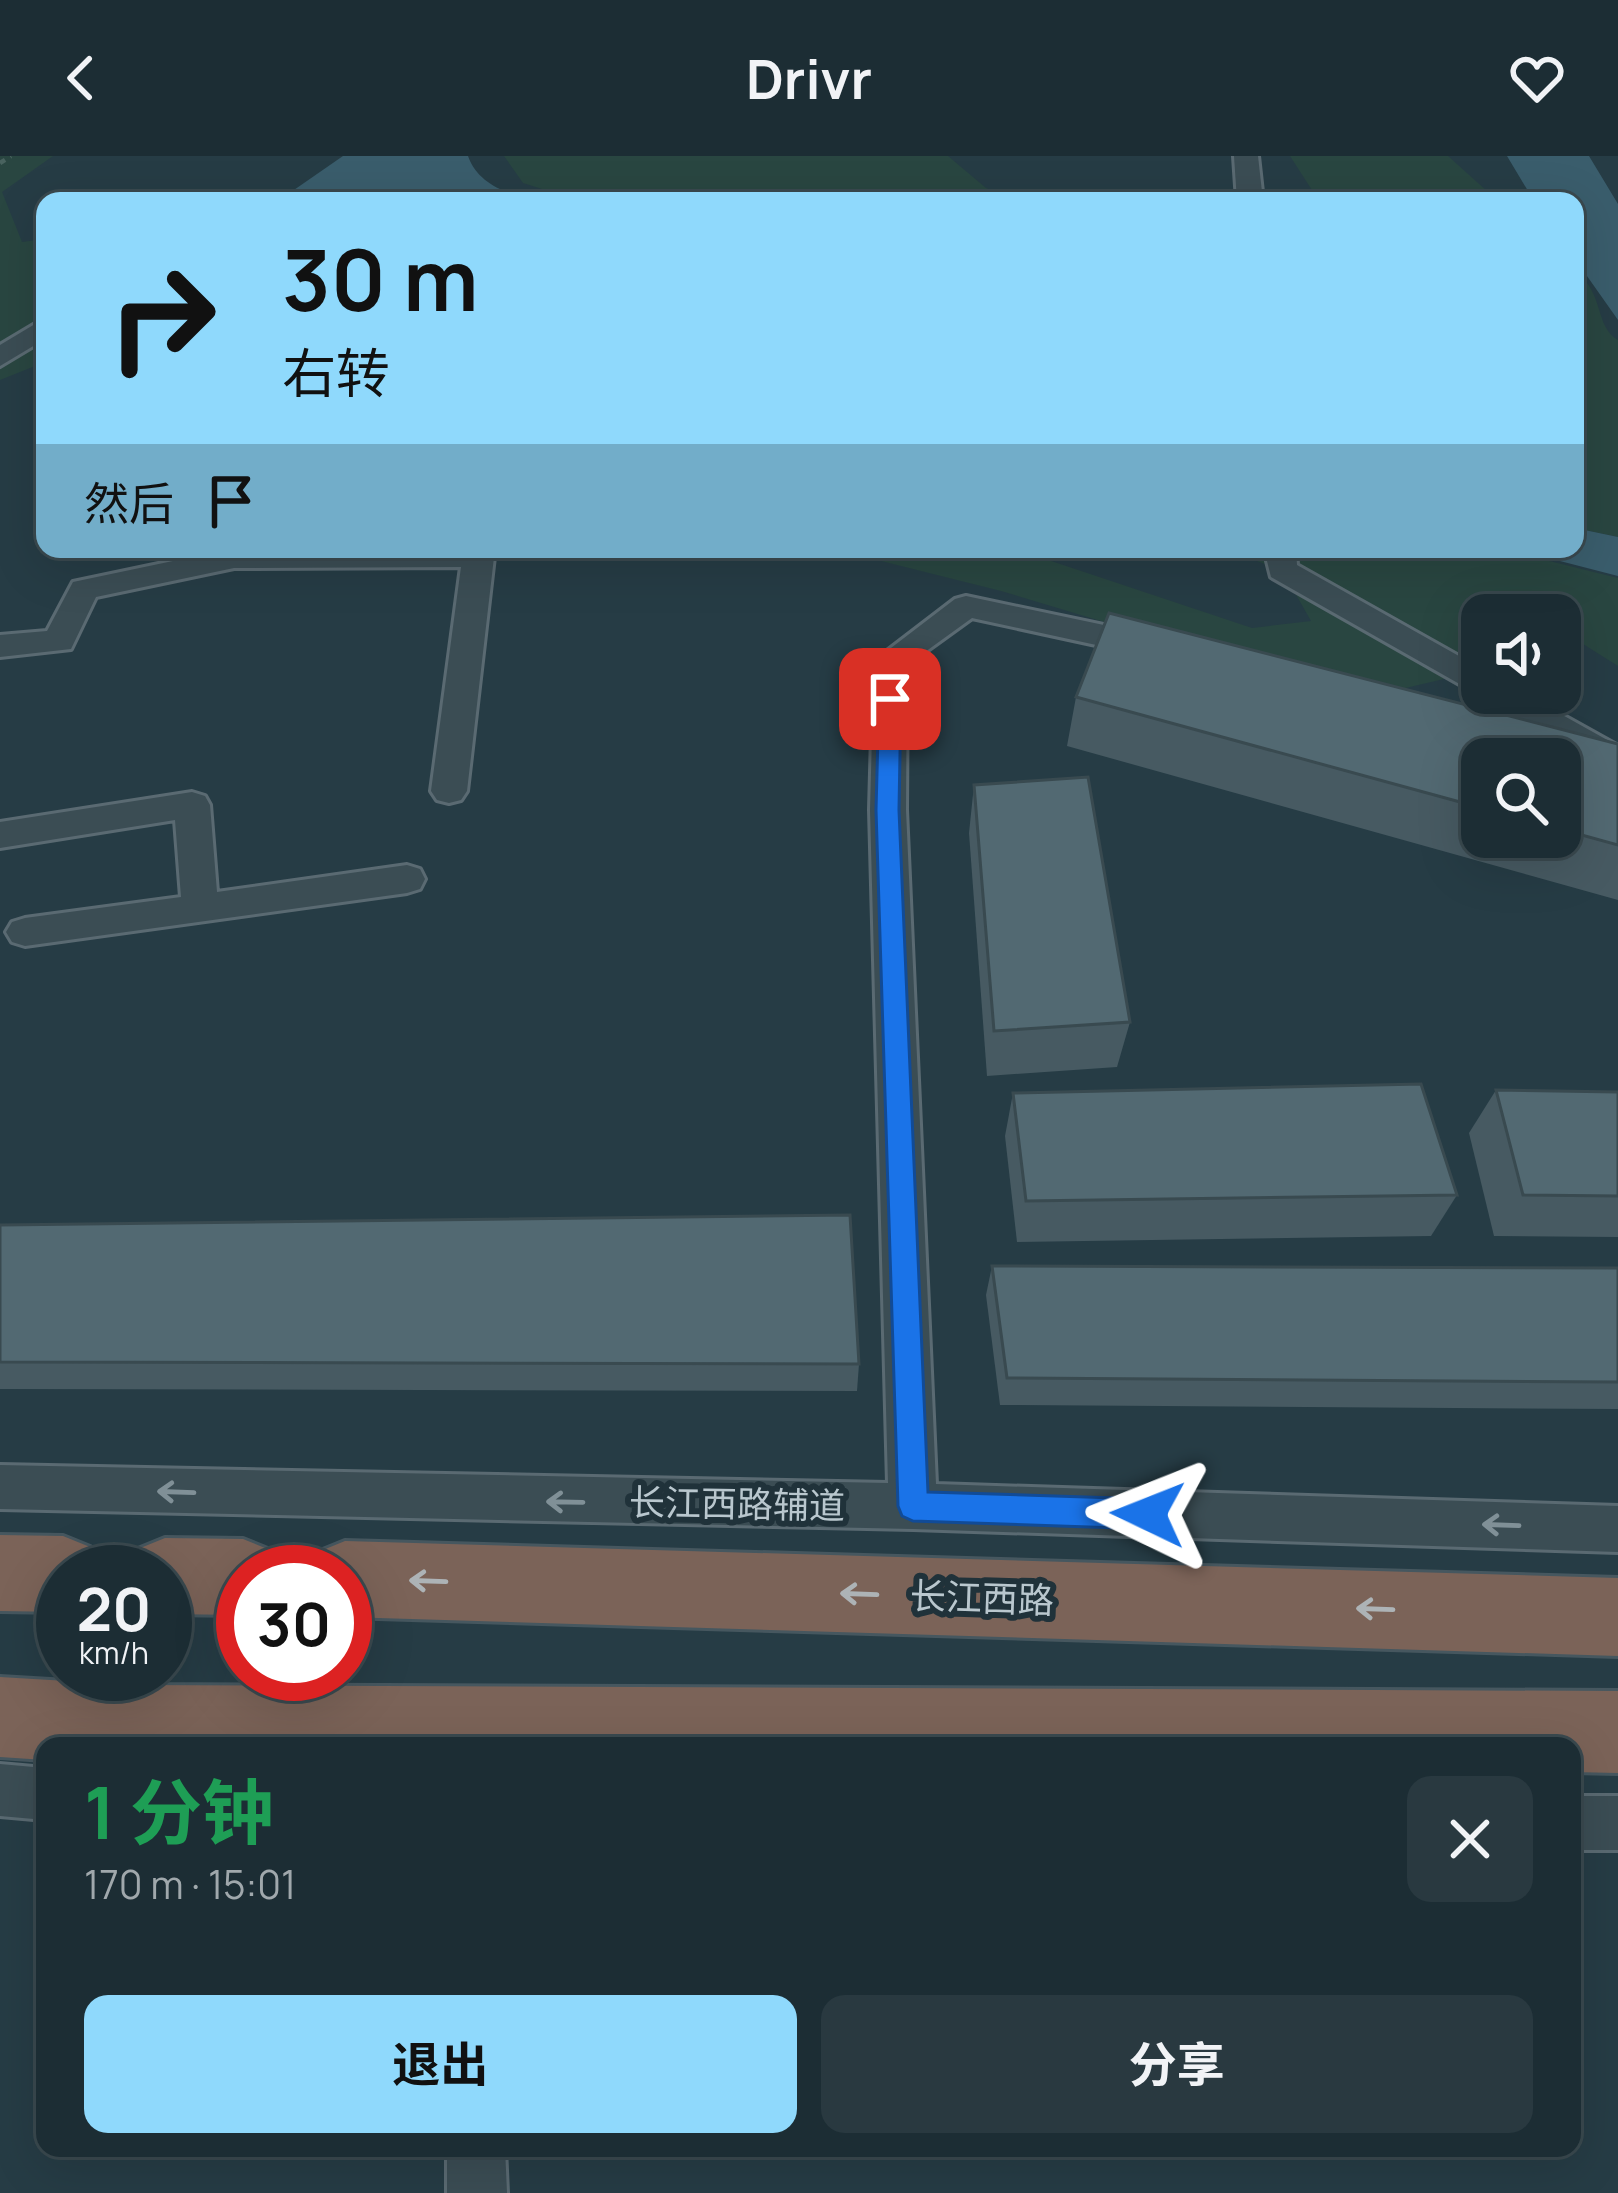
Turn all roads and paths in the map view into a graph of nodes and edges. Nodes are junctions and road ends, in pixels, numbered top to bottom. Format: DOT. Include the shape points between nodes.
graph roads {
  1 [pos="11,156"];
  2 [pos="1246,156"];
  3 [pos="0,164"];
  4 [pos="1249,192"];
  5 [pos="36,332"];
  6 [pos="0,358"];
  7 [pos="36,366"];
  8 [pos="0,380"];
  9 [pos="297,558"];
  10 [pos="478,558"];
  11 [pos="1281,558"];
  12 [pos="0,646"];
  13 [pos="1184,655"];
  14 [pos="1461,672"];
  15 [pos="1533,714"];
  16 [pos="1481,729"];
  17 [pos="1618,763"];
  18 [pos="449,791"];
  19 [pos="0,835"];
  20 [pos="407,879"];
  21 [pos="200,908"];
  22 [pos="25,932"];
  23 [pos="0,1487"];
  24 [pos="913,1506"];
  25 [pos="1618,1529"];
  26 [pos="0,1573"];
  27 [pos="36,1574"];
  28 [pos="372,1580"];
  29 [pos="1618,1616"];
  30 [pos="0,1717"];
  31 [pos="1618,1732"];
  32 [pos="0,1790"];
  33 [pos="36,1793"];
  34 [pos="1581,1823"];
  35 [pos="1618,1823"];
  36 [pos="476,2157"];
  37 [pos="477,2193"];
  1 -- 3 [label="path"];
  2 -- 4 [label="street"];
  5 -- 6 [label="street"];
  7 -- 8 [label="street"];
  9 -- 12 [label="street" via="214,562 84,589 59,641"];
  10 -- 18 [label="street"];
  11 -- 14 [label="street" via="1282,570"];
  13 -- 24 [label="street" via="966,606 891,662 888,810"];
  15 -- 17 [label="street"];
  16 -- 17 [label="street"];
  19 -- 21 [label="street" via="192,806"];
  20 -- 21 [label="street"];
  21 -- 22 [label="street"];
  24 -- 23 [label="street, 长江西路辅道, one-way"];
  25 -- 24 [label="street, 长江西路辅道, one-way"];
  26 -- 27 [label="highway"];
  29 -- 28 [label="highway, 长江西路, one-way"];
  30 -- 31 [label="highway" via="158,1726"];
  32 -- 33 [label="street"];
  34 -- 35 [label="street"];
  36 -- 37 [label="street"];
}
